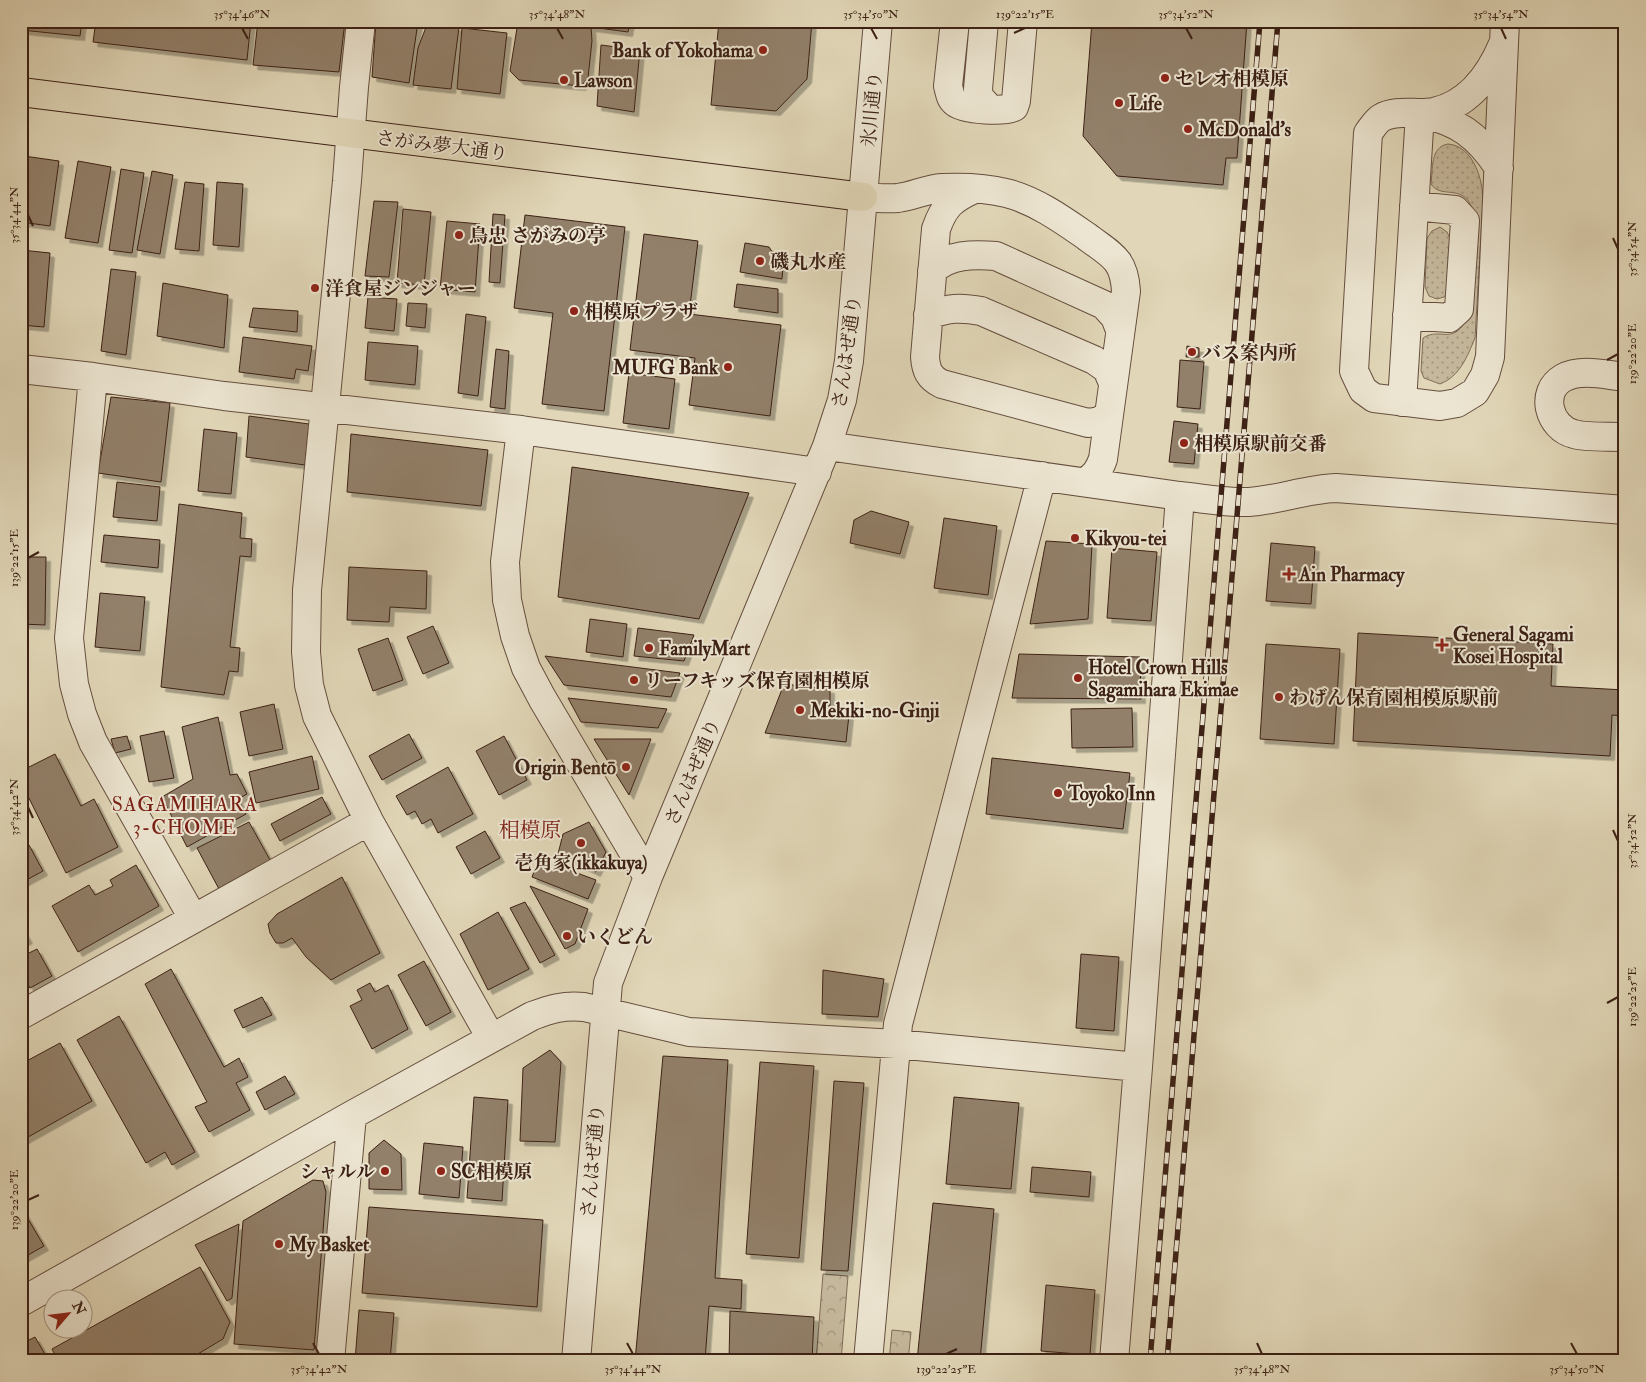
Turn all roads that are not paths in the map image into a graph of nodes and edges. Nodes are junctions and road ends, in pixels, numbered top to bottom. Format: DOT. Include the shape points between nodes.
graph roads {
  1 [pos="361,21"];
  2 [pos="878,21"];
  3 [pos="955,21"];
  4 [pos="984,21"];
  5 [pos="1023,21"];
  6 [pos="1504,33"];
  7 [pos="21,92"];
  8 [pos="990,109"];
  9 [pos="1420,113"];
  10 [pos="350,134"];
  11 [pos="1499,168"];
  12 [pos="974,189"];
  13 [pos="864,198"];
  14 [pos="1414,206"];
  15 [pos="932,271"];
  16 [pos="928,315"];
  17 [pos="1408,315"];
  18 [pos="1120,330"];
  19 [pos="21,369"];
  20 [pos="94,376"];
  21 [pos="1625,377"];
  22 [pos="1113,384"];
  23 [pos="1402,402"];
  24 [pos="325,407"];
  25 [pos="1109,414"];
  26 [pos="521,430"];
  27 [pos="1625,437"];
  28 [pos="828,446"];
  29 [pos="817,472"];
  30 [pos="1042,476"];
  31 [pos="1085,482"];
  32 [pos="1180,496"];
  33 [pos="1625,510"];
  34 [pos="369,821"];
  35 [pos="648,877"];
  36 [pos="194,918"];
  37 [pos="604,1010"];
  38 [pos="21,1015"];
  39 [pos="492,1038"];
  40 [pos="896,1044"];
  41 [pos="1138,1067"];
  42 [pos="352,1115"];
  43 [pos="21,1302"];
  44 [pos="330,1361"];
  45 [pos="576,1361"];
  46 [pos="868,1361"];
  47 [pos="1114,1361"];
  1 -- 10 [label="street"];
  2 -- 13 [label="street, 氷川通り"];
  3 -- 8 [label="street" via="948,86 950,97 963,106"];
  4 -- 8 [label="street" via="978,89 979,97"];
  5 -- 8 [label="street" via="1014,107 1009,110"];
  6 -- 9 [label="street" via="1488,74 1475,91 1450,107"];
  6 -- 11 [label="street"];
  7 -- 10 [label="main road, さがみ夢大通り"];
  9 -- 11 [label="street" via="1468,132 1486,148"];
  9 -- 14 [label="street"];
  9 -- 23 [label="street" via="1399,113 1380,118 1368,133 1354,371 1363,390 1374,398"];
  10 -- 13 [label="main road, さがみ夢大通り"];
  10 -- 24 [label="street"];
  11 -- 23 [label="street" via="1490,357 1485,376 1475,392 1457,403 1440,406"];
  12 -- 13 [label="street" via="941,188 898,198"];
  12 -- 15 [label="street" via="950,202 940,216"];
  12 -- 18 [label="street" via="1006,193 1028,201 1083,234 1120,262 1126,291"];
  13 -- 28 [label="street, さんはぜ通り" via="849,361 842,400"];
  14 -- 17 [label="street"];
  14 -- 17 [label="street" via="1455,210 1465,221 1459,310 1449,318"];
  15 -- 16 [label="street"];
  15 -- 18 [label="street" via="948,260 996,256 1104,305 1115,317"];
  16 -- 22 [label="street" via="953,308 981,311 1094,360 1107,369"];
  16 -- 25 [label="street" via="924,357 926,369 934,380 1088,423 1100,421"];
  17 -- 23 [label="street"];
  18 -- 22 [label="street"];
  19 -- 20 [label="street"];
  20 -- 24 [label="street" via="224,396"];
  20 -- 36 [label="street" via="70,638 74,684 93,742"];
  21 -- 27 [label="street" via="1577,373 1563,378 1551,389 1548,406 1558,426 1574,434"];
  22 -- 25 [label="street"];
  24 -- 26 [label="street"];
  24 -- 34 [label="street" via="306,590 309,684 317,716"];
  25 -- 31 [label="street" via="1103,459 1094,476"];
  26 -- 29 [label="street"];
  26 -- 35 [label="street" via="505,562 507,600 516,636 526,668 542,698"];
  28 -- 29 [label="street, さんはぜ通り"];
  28 -- 30 [label="street"];
  29 -- 35 [label="street, さんはぜ通り"];
  30 -- 31 [label="street"];
  30 -- 40 [label="street" via="898,1024"];
  31 -- 32 [label="street"];
  32 -- 33 [label="street" via="1247,502 1336,488"];
  32 -- 41 [label="street"];
  34 -- 36 [label="street"];
  34 -- 39 [label="street"];
  35 -- 37 [label="street, さんはぜ通り" via="608,983"];
  36 -- 38 [label="street"];
  37 -- 39 [label="street" via="568,1005 553,1008"];
  37 -- 40 [label="street" via="689,1032"];
  37 -- 45 [label="street, さんはぜ通り"];
  39 -- 42 [label="street"];
  40 -- 41 [label="street"];
  40 -- 46 [label="street"];
  41 -- 47 [label="street"];
  42 -- 43 [label="street"];
  42 -- 44 [label="street"];
}
